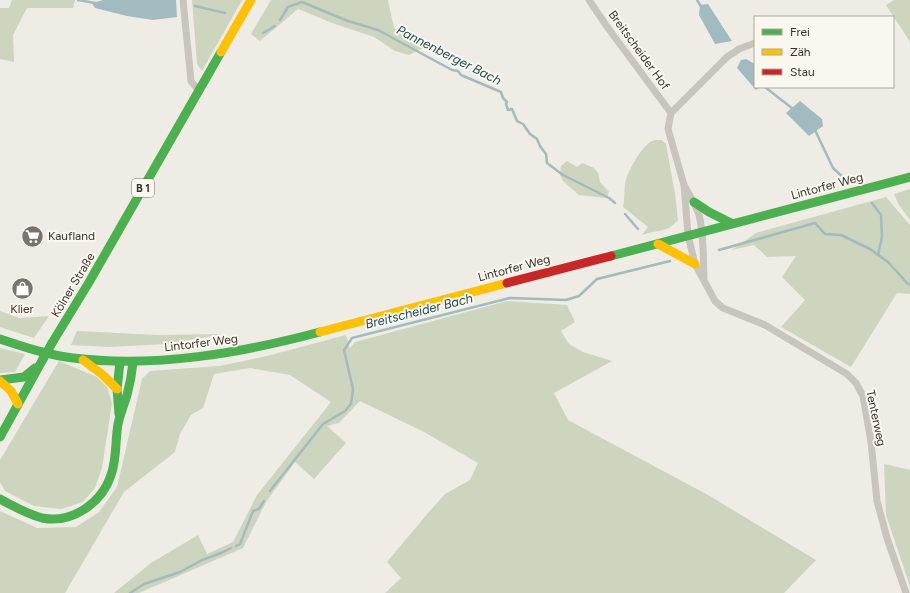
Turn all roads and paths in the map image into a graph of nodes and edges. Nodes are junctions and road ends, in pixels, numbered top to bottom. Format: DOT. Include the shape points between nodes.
graph roads {
  1 [pos="183,0"];
  2 [pos="252,0"];
  3 [pos="589,0"];
  4 [pos="754,43"];
  5 [pos="199,92"];
  6 [pos="671,113"];
  7 [pos="910,177"];
  8 [pos="684,185"];
  9 [pos="694,202"];
  10 [pos="731,223"];
  11 [pos="702,231"];
  12 [pos="688,235"];
  13 [pos="658,244"];
  14 [pos="695,264"];
  15 [pos="704,279"];
  16 [pos="0,339"];
  17 [pos="43,359"];
  18 [pos="84,360"];
  19 [pos="120,362"];
  20 [pos="133,362"];
  21 [pos="0,380"];
  22 [pos="117,389"];
  23 [pos="18,404"];
  24 [pos="119,418"];
  25 [pos="0,437"];
  26 [pos="0,499"];
  27 [pos="906,593"];
  1 -- 5 [label="street" via="192,81"];
  2 -- 5 [label="main road, Kölner Straße / B 1"];
  3 -- 6 [label="street, Breitscheider Hof"];
  4 -- 6 [label="street" via="727,56"];
  5 -- 17 [label="main road, Kölner Straße / B 1, bridge"];
  6 -- 8 [label="street" via="668,129"];
  7 -- 10 [label="main road, Lintorfer Weg"];
  8 -- 9 [label="street"];
  8 -- 12 [label="street"];
  9 -- 10 [label="main road"];
  9 -- 11 [label="street"];
  10 -- 11 [label="main road, Lintorfer Weg"];
  11 -- 12 [label="main road, Lintorfer Weg"];
  11 -- 15 [label="street, Tenterweg"];
  12 -- 13 [label="main road, Lintorfer Weg"];
  12 -- 14 [label="street, Tenterweg"];
  13 -- 14 [label="main road"];
  13 -- 20 [label="main road, Lintorfer Weg" via="288,341 216,355"];
  14 -- 15 [label="street, Tenterweg"];
  15 -- 27 [label="street, Tenterweg" via="719,305 765,325 847,374 856,383 863,396 877,501"];
  16 -- 18 [label="main road, Lintorfer Weg" via="32,350"];
  17 -- 21 [label="main road" via="24,377"];
  17 -- 23 [label="main road, Kölner Straße / B 1"];
  18 -- 19 [label="main road, Lintorfer Weg"];
  18 -- 22 [label="main road"];
  19 -- 20 [label="main road, Lintorfer Weg"];
  19 -- 22 [label="main road"];
  20 -- 24 [label="main road" via="128,393"];
  21 -- 23 [label="main road" via="11,391"];
  22 -- 24 [label="main road"];
  23 -- 25 [label="main road, Kölner Straße / B 1"];
  24 -- 26 [label="main road" via="111,476 104,491 92,505 65,518 47,519 30,514"];
}
